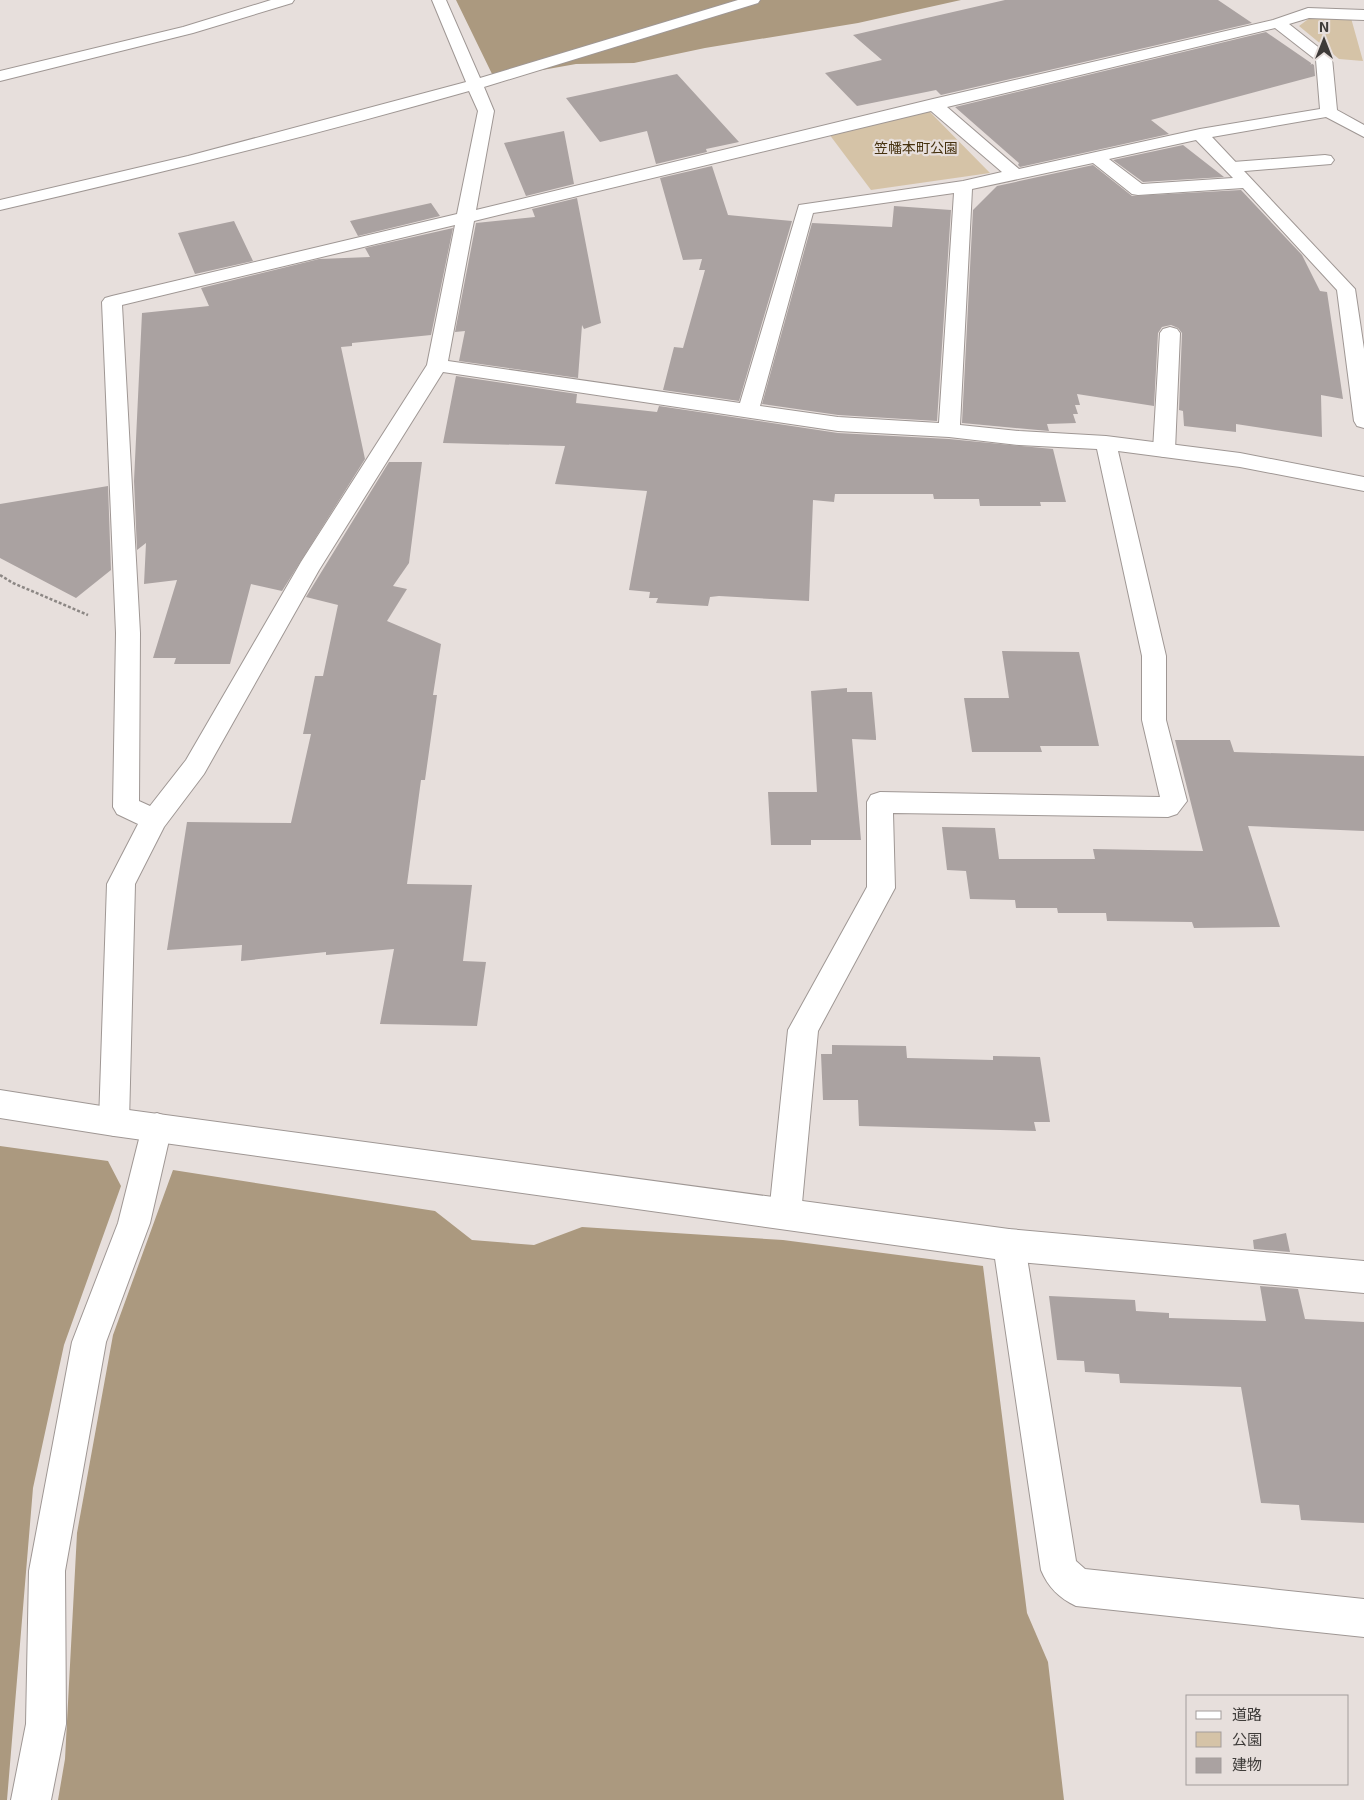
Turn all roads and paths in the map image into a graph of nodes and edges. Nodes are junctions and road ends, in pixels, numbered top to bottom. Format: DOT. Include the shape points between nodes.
graph roads {
  1 [pos="287,0"];
  2 [pos="439,0"];
  3 [pos="753,0"];
  4 [pos="1364,15"];
  5 [pos="1278,22"];
  6 [pos="0,76"];
  7 [pos="475,84"];
  8 [pos="933,104"];
  9 [pos="1329,112"];
  10 [pos="1364,132"];
  11 [pos="1200,134"];
  12 [pos="1095,156"];
  13 [pos="1324,160"];
  14 [pos="1233,167"];
  15 [pos="1014,174"];
  16 [pos="1247,182"];
  17 [pos="963,186"];
  18 [pos="0,205"];
  19 [pos="465,217"];
  20 [pos="1170,333"];
  21 [pos="438,366"];
  22 [pos="748,412"];
  23 [pos="1364,420"];
  24 [pos="949,430"];
  25 [pos="1106,443"];
  26 [pos="1164,450"];
  27 [pos="1364,484"];
  28 [pos="0,575"];
  29 [pos="128,633"];
  30 [pos="154,820"];
  31 [pos="0,1104"];
  32 [pos="114,1122"];
  33 [pos="157,1127"];
  34 [pos="785,1214"];
  35 [pos="1009,1244"];
  36 [pos="1364,1277"];
  37 [pos="1364,1618"];
  38 [pos="31,1800"];
  1 -- 6 [label="street" via="188,30"];
  2 -- 7 [label="street"];
  3 -- 7 [label="street"];
  4 -- 5 [label="street" via="1308,13"];
  5 -- 8 [label="street"];
  5 -- 9 [label="street" via="1324,58"];
  7 -- 18 [label="street" via="230,150"];
  7 -- 19 [label="street" via="486,111"];
  8 -- 15 [label="street"];
  8 -- 19 [label="street"];
  9 -- 10 [label="street"];
  9 -- 11 [label="street"];
  11 -- 12 [label="street"];
  11 -- 14 [label="street"];
  12 -- 15 [label="street"];
  12 -- 16 [label="street" via="1138,190"];
  13 -- 14 [label="street"];
  14 -- 16 [label="street"];
  15 -- 17 [label="street"];
  16 -- 23 [label="street" via="1346,289"];
  17 -- 22 [label="street" via="805,210"];
  17 -- 24 [label="street"];
  19 -- 21 [label="street"];
  19 -- 29 [label="street" via="112,302"];
  20 -- 26 [label="street"];
  21 -- 22 [label="street"];
  21 -- 30 [label="street" via="309,568 195,767"];
  22 -- 24 [label="street" via="838,424"];
  24 -- 25 [label="street"];
  25 -- 26 [label="street"];
  25 -- 34 [label="street" via="1154,656 1154,720 1174,801 1168,807 880,802 881,888 803,1030"];
  26 -- 27 [label="street" via="1240,460"];
  28 -- 29 [label="path"];
  29 -- 30 [label="street" via="126,807"];
  30 -- 32 [label="street" via="121,884"];
  31 -- 32 [label="street"];
  32 -- 33 [label="street"];
  33 -- 34 [label="street"];
  33 -- 38 [label="street" via="134,1223 89,1342 47,1571 46,1724"];
  34 -- 35 [label="street"];
  35 -- 36 [label="street"];
  35 -- 37 [label="street" via="1059,1570 1076,1587"];
}
